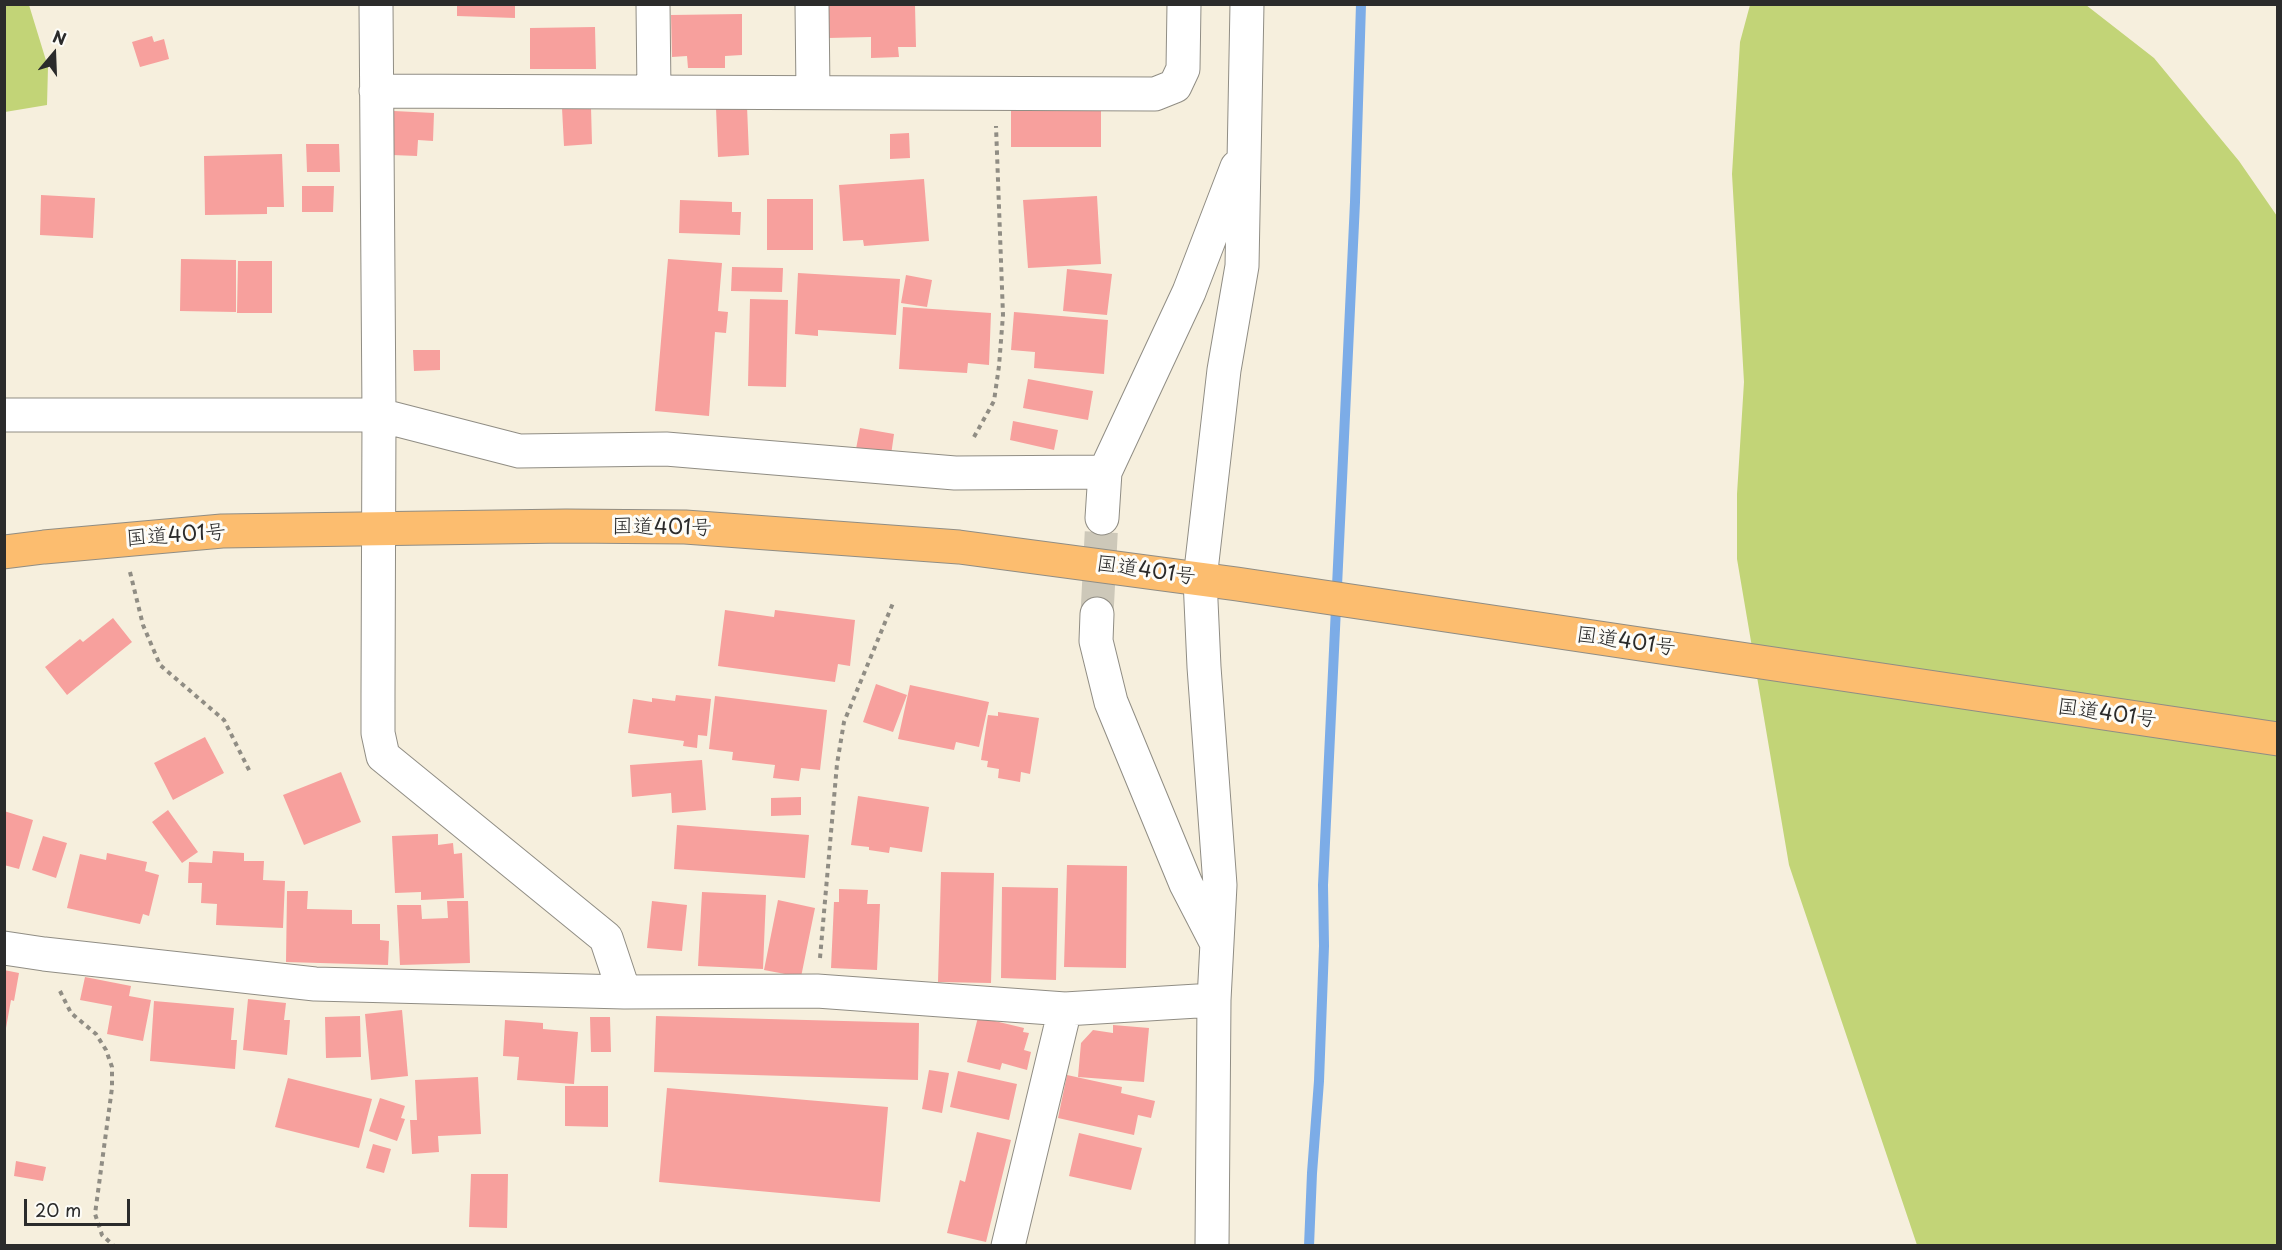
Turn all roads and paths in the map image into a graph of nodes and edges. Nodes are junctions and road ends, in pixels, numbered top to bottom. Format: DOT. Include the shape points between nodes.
graph roads {
  1 [pos="376,4"];
  2 [pos="653,4"];
  3 [pos="812,4"];
  4 [pos="1184,4"];
  5 [pos="1247,4"];
  6 [pos="376,91"];
  7 [pos="654,92"];
  8 [pos="813,92"];
  9 [pos="995,93"];
  10 [pos="1246,145"];
  11 [pos="4,415"];
  12 [pos="379,415"];
  13 [pos="1105,472"];
  14 [pos="955,473"];
  15 [pos="1102,518"];
  16 [pos="380,528"];
  17 [pos="122,540"];
  18 [pos="4,552"];
  19 [pos="1200,579"];
  20 [pos="893,603"];
  21 [pos="1097,614"];
  22 [pos="2277,739"];
  23 [pos="250,772"];
  24 [pos="1217,943"];
  25 [pos="4,948"];
  26 [pos="44,954"];
  27 [pos="817,991"];
  28 [pos="624,992"];
  29 [pos="1214,1000"];
  30 [pos="1065,1009"];
  31 [pos="114,1245"];
  32 [pos="1008,1245"];
  33 [pos="1212,1245"];
  1 -- 6 [label="street"];
  2 -- 7 [label="street"];
  3 -- 8 [label="street"];
  4 -- 9 [label="street" via="1183,69 1175,86 1155,94"];
  5 -- 10 [label="street"];
  6 -- 7 [label="street"];
  6 -- 12 [label="street"];
  7 -- 8 [label="street"];
  8 -- 9 [label="street"];
  9 -- 14 [label="path" via="1003,315 999,366 994,401"];
  10 -- 13 [label="street" via="1189,292"];
  10 -- 19 [label="street" via="1242,266 1224,370"];
  11 -- 12 [label="street"];
  12 -- 14 [label="street" via="519,451 666,449"];
  12 -- 16 [label="street"];
  13 -- 14 [label="street"];
  13 -- 15 [label="street"];
  16 -- 17 [label="highway, 国道401号" via="222,531"];
  16 -- 19 [label="highway, 国道401号" via="696,528 959,547"];
  16 -- 28 [label="street" via="378,734 383,756 606,938"];
  17 -- 18 [label="highway, 国道401号"];
  17 -- 23 [label="path" via="143,625 160,665 224,720"];
  19 -- 22 [label="highway, 国道401号"];
  19 -- 24 [label="street" via="1220,885"];
  20 -- 27 [label="path" via="844,722"];
  21 -- 24 [label="street" via="1096,641 1111,702 1186,884"];
  24 -- 29 [label="street"];
  25 -- 26 [label="street"];
  26 -- 28 [label="street" via="315,984"];
  26 -- 31 [label="path" via="71,1013 96,1034 112,1067 95,1214 102,1235"];
  27 -- 28 [label="street"];
  27 -- 30 [label="street"];
  29 -- 30 [label="street"];
  29 -- 33 [label="street"];
  30 -- 32 [label="street"];
}
